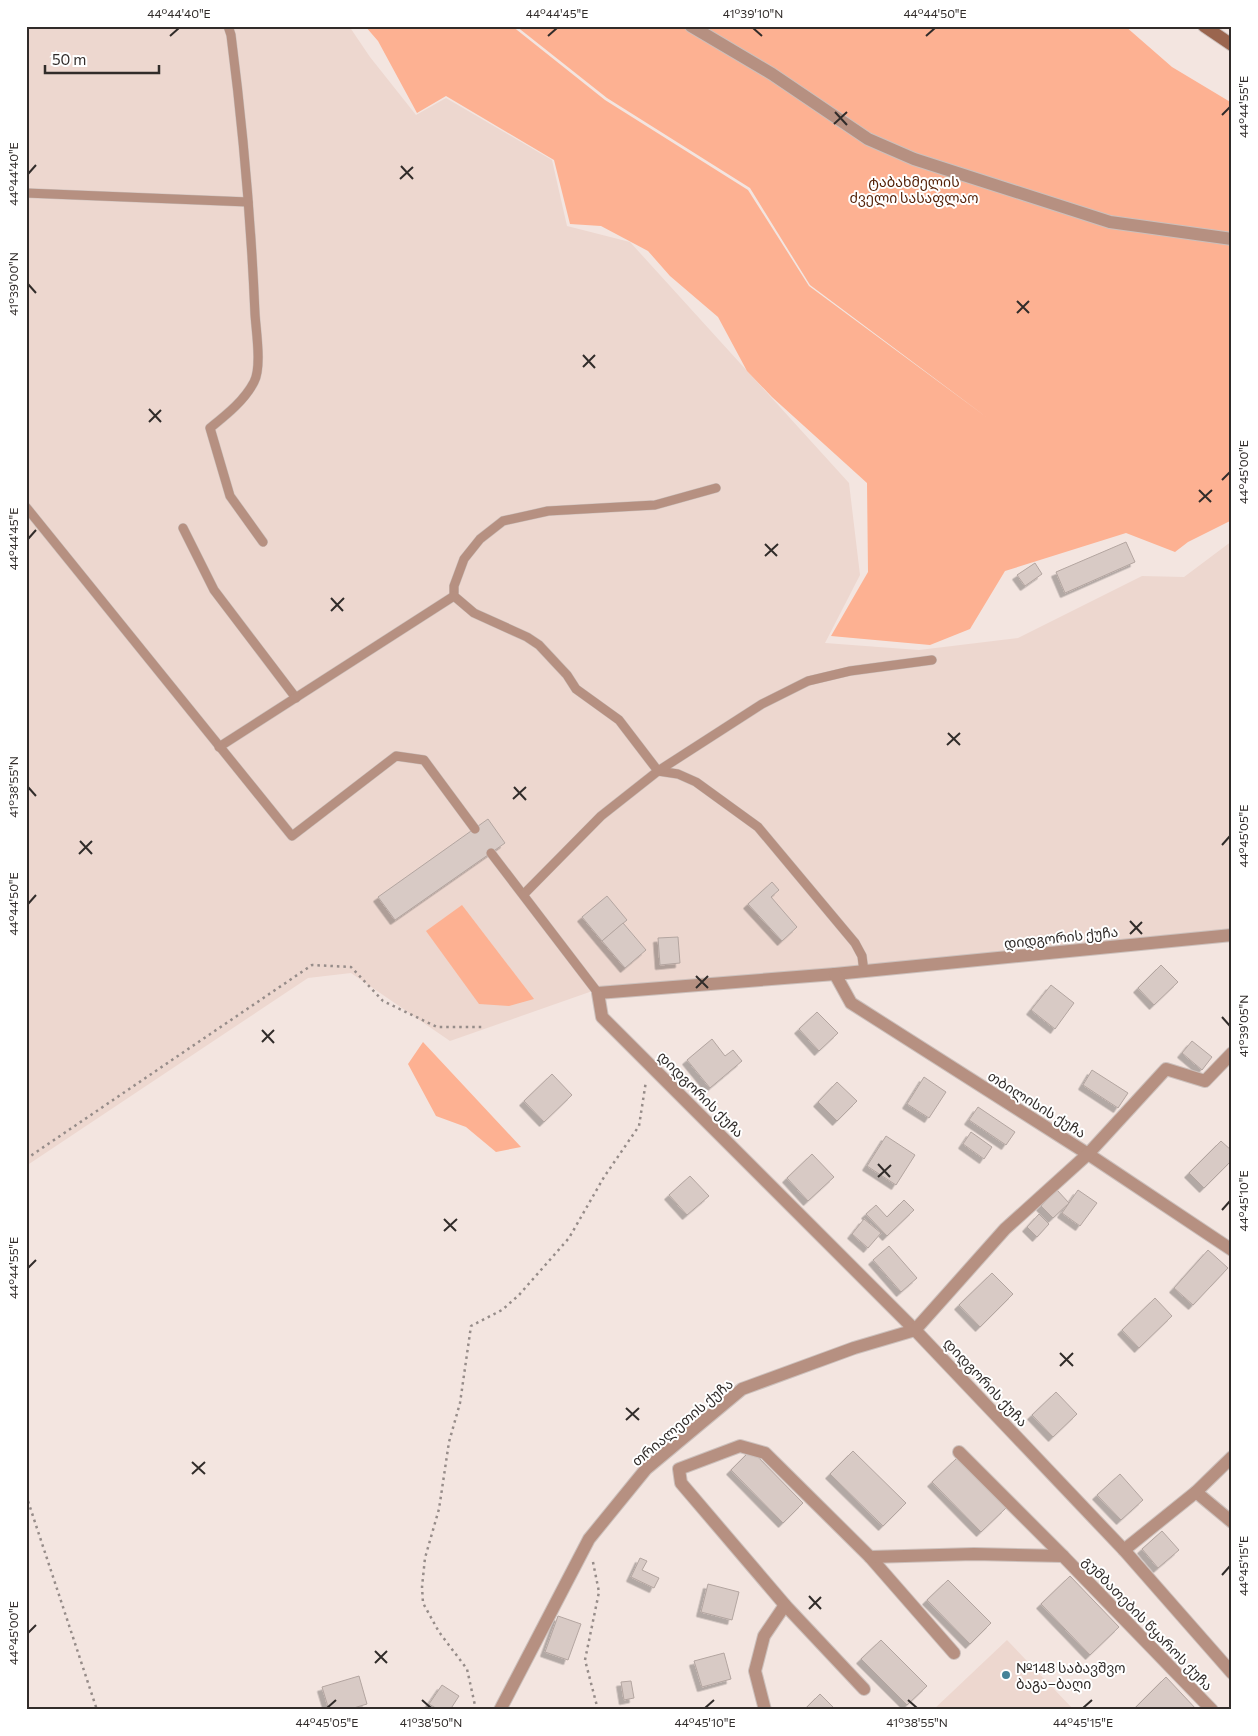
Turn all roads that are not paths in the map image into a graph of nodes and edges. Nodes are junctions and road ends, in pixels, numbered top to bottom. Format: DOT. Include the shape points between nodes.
graph roads {
  1 [pos="228,26"];
  2 [pos="691,26"];
  3 [pos="1204,26"];
  4 [pos="1232,45"];
  5 [pos="26,194"];
  6 [pos="248,202"];
  7 [pos="1232,239"];
  8 [pos="716,488"];
  9 [pos="26,507"];
  10 [pos="182,528"];
  11 [pos="263,542"];
  12 [pos="454,596"];
  13 [pos="932,660"];
  14 [pos="296,698"];
  15 [pos="220,747"];
  16 [pos="658,771"];
  17 [pos="475,829"];
  18 [pos="492,853"];
  19 [pos="524,894"];
  20 [pos="1232,935"];
  21 [pos="864,972"];
  22 [pos="835,974"];
  23 [pos="598,993"];
  24 [pos="1232,1053"];
  25 [pos="1088,1154"];
  26 [pos="1232,1250"];
  27 [pos="915,1330"];
  28 [pos="959,1452"];
  29 [pos="663,1455"];
  30 [pos="1232,1457"];
  31 [pos="679,1469"];
  32 [pos="1196,1492"];
  33 [pos="1232,1522"];
  34 [pos="1124,1550"];
  35 [pos="1063,1556"];
  36 [pos="870,1557"];
  37 [pos="785,1605"];
  38 [pos="954,1653"];
  39 [pos="1232,1673"];
  40 [pos="864,1688"];
  41 [pos="500,1710"];
  42 [pos="765,1710"];
  43 [pos="1212,1710"];
  1 -- 6 [label="lane" via="241,118"];
  2 -- 7 [label="street" via="772,74 868,139 914,159 1110,222"];
  3 -- 4 [label="main road"];
  5 -- 6 [label="lane"];
  6 -- 11 [label="lane" via="258,362 255,381 237,404 210,428 230,496"];
  8 -- 12 [label="lane" via="656,505 548,511 503,521 480,539 464,559 454,586"];
  9 -- 15 [label="lane"];
  10 -- 14 [label="lane" via="214,590"];
  12 -- 14 [label="lane"];
  12 -- 16 [label="lane" via="474,613 539,645 576,689 619,720"];
  13 -- 16 [label="lane" via="850,670 808,681 762,704"];
  14 -- 15 [label="lane"];
  15 -- 17 [label="lane" via="292,836 396,756 424,760"];
  16 -- 19 [label="lane" via="601,816"];
  16 -- 21 [label="lane" via="678,774 696,782 758,827 855,943 862,956"];
  18 -- 19 [label="lane"];
  19 -- 23 [label="lane"];
  20 -- 21 [label="street, დიდგორის ქუჩა"];
  21 -- 22 [label="street, დიდგორის ქუჩა"];
  22 -- 23 [label="street, დიდგორის ქუჩა"];
  22 -- 25 [label="street, თბილისის ქუჩა" via="851,1003"];
  23 -- 27 [label="street, დიდგორის ქუჩა" via="602,1017"];
  24 -- 25 [label="street" via="1205,1081 1166,1069"];
  25 -- 26 [label="street, თბილისის ქუჩა"];
  25 -- 27 [label="street" via="1005,1229"];
  27 -- 29 [label="street, თრიალეთის ქუჩა" via="854,1348 742,1389"];
  27 -- 34 [label="street, დიდგორის ქუჩა"];
  28 -- 35 [label="street, გუმბათების წყაროს ქუჩა"];
  29 -- 31 [label="street"];
  29 -- 41 [label="street, თრიალეთის ქუჩა" via="646,1469 589,1539"];
  30 -- 32 [label="street"];
  31 -- 36 [label="street" via="740,1446 765,1453"];
  31 -- 37 [label="street" via="681,1482"];
  32 -- 33 [label="street"];
  32 -- 34 [label="street"];
  34 -- 39 [label="street, დიდგორის ქუჩა"];
  35 -- 36 [label="street, გუმბათების წყაროს ქუჩა"];
  35 -- 43 [label="street, გუმბათების წყაროს ქუჩა"];
  36 -- 38 [label="street"];
  37 -- 40 [label="street"];
  37 -- 42 [label="street" via="764,1636 755,1671"];
}
